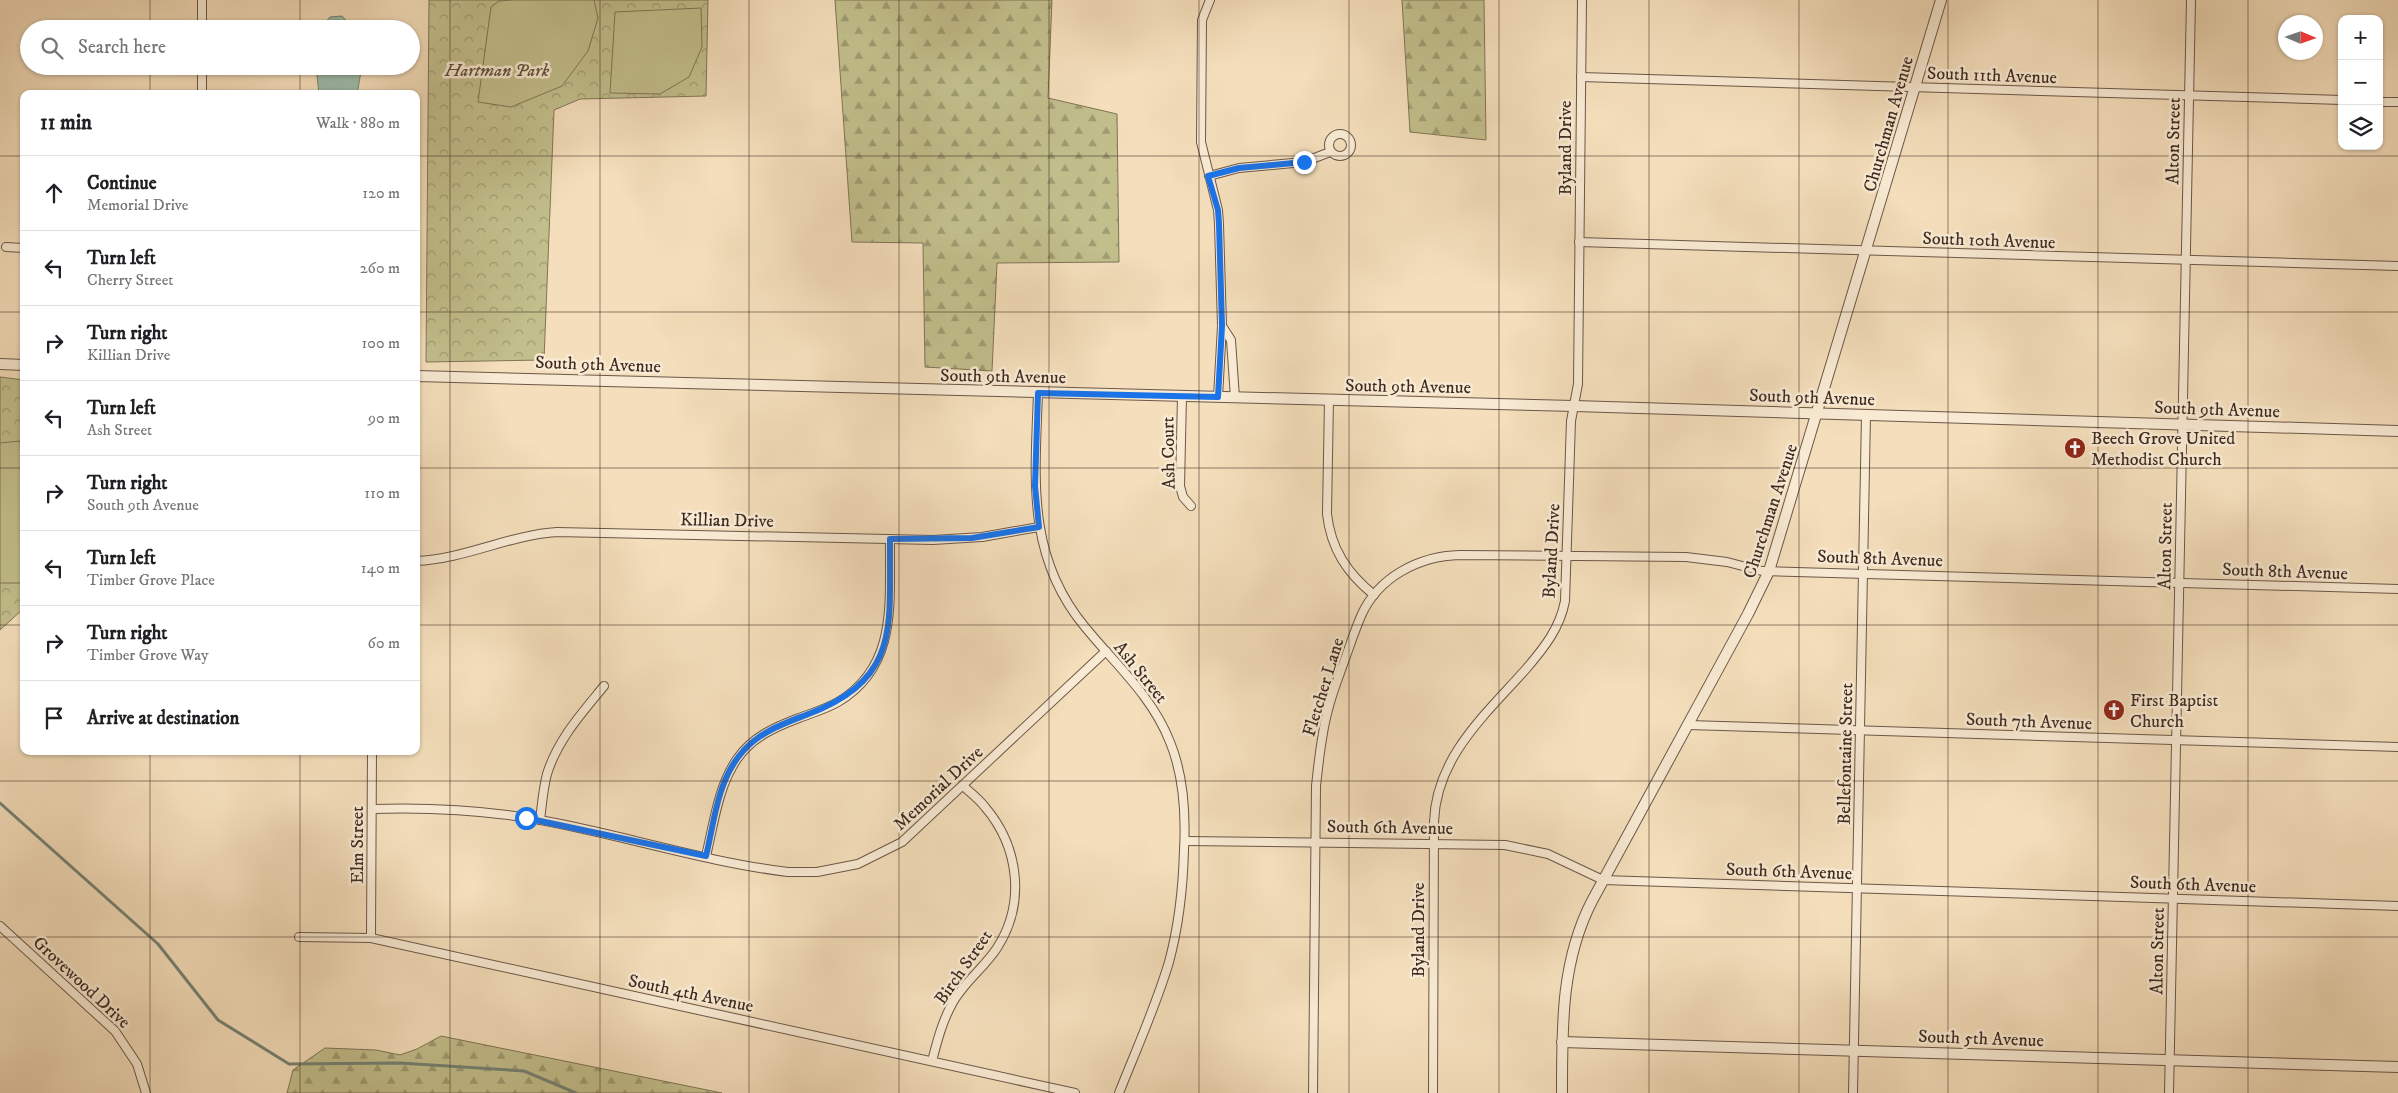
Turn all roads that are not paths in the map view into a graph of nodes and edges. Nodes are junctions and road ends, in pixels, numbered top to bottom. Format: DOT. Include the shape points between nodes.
graph roads {
  1 [pos="202,0"];
  2 [pos="1582,0"];
  3 [pos="1941,0"];
  4 [pos="2190,0"];
  5 [pos="1208,3"];
  6 [pos="202,20"];
  7 [pos="202,75"];
  8 [pos="1581,77"];
  9 [pos="1915,88"];
  10 [pos="202,90"];
  11 [pos="2188,96"];
  12 [pos="2338,100"];
  13 [pos="2383,102"];
  14 [pos="2398,102"];
  15 [pos="1330,152"];
  16 [pos="1208,176"];
  17 [pos="1579,242"];
  18 [pos="6,247"];
  19 [pos="20,248"];
  20 [pos="1867,251"];
  21 [pos="2186,260"];
  22 [pos="2398,266"];
  23 [pos="1222,326"];
  24 [pos="0,364"];
  25 [pos="20,365"];
  26 [pos="420,376"];
  27 [pos="1038,393"];
  28 [pos="1182,396"];
  29 [pos="1218,397"];
  30 [pos="1235,398"];
  31 [pos="1329,400"];
  32 [pos="1574,406"];
  33 [pos="1818,413"];
  34 [pos="1866,415"];
  35 [pos="2182,424"];
  36 [pos="2398,431"];
  37 [pos="1191,506"];
  38 [pos="1039,527"];
  39 [pos="890,539"];
  40 [pos="1567,556"];
  41 [pos="420,560"];
  42 [pos="1769,570"];
  43 [pos="1863,572"];
  44 [pos="2179,582"];
  45 [pos="2398,589"];
  46 [pos="1374,595"];
  47 [pos="1106,651"];
  48 [pos="604,686"];
  49 [pos="1688,725"];
  50 [pos="1860,731"];
  51 [pos="2176,741"];
  52 [pos="2398,747"];
  53 [pos="372,755"];
  54 [pos="964,786"];
  55 [pos="372,809"];
  56 [pos="540,820"];
  57 [pos="1185,841"];
  58 [pos="1315,841"];
  59 [pos="1434,843"];
  60 [pos="706,856"];
  61 [pos="1603,880"];
  62 [pos="1857,889"];
  63 [pos="2173,899"];
  64 [pos="2398,906"];
  65 [pos="0,926"];
  66 [pos="299,937"];
  67 [pos="371,938"];
  68 [pos="1562,1042"];
  69 [pos="1854,1051"];
  70 [pos="932,1061"];
  71 [pos="2170,1061"];
  72 [pos="2398,1068"];
  73 [pos="146,1093"];
  74 [pos="1075,1093"];
  75 [pos="1120,1093"];
  76 [pos="1313,1093"];
  77 [pos="1433,1093"];
  78 [pos="1562,1093"];
  79 [pos="1853,1093"];
  80 [pos="2169,1093"];
  1 -- 6 [label="street"];
  2 -- 8 [label="street, Byland Drive"];
  3 -- 9 [label="street, Churchman Avenue"];
  4 -- 11 [label="street, Alton Street"];
  5 -- 16 [label="street" via="1202,20 1201,132"];
  7 -- 10 [label="street"];
  8 -- 9 [label="street, South 11th Avenue"];
  8 -- 17 [label="street, Byland Drive"];
  9 -- 11 [label="street, South 11th Avenue"];
  9 -- 20 [label="street, Churchman Avenue"];
  11 -- 12 [label="street, South 11th Avenue"];
  11 -- 21 [label="street, Alton Street"];
  13 -- 14 [label="street"];
  15 -- 16 [label="street" via="1304,162 1239,168"];
  16 -- 23 [label="street" via="1218,210"];
  17 -- 20 [label="street, South 10th Avenue"];
  17 -- 32 [label="street, Byland Drive" via="1578,384"];
  18 -- 19 [label="street"];
  20 -- 21 [label="street, South 10th Avenue"];
  20 -- 33 [label="street, Churchman Avenue"];
  21 -- 22 [label="street, South 10th Avenue"];
  21 -- 35 [label="street, Alton Street"];
  23 -- 29 [label="street"];
  23 -- 30 [label="street" via="1231,340"];
  24 -- 25 [label="street"];
  26 -- 27 [label="street, South 9th Avenue"];
  27 -- 28 [label="street, South 9th Avenue"];
  27 -- 38 [label="street, Ash Street" via="1035,486"];
  28 -- 29 [label="street, South 9th Avenue"];
  28 -- 37 [label="street, Ash Court" via="1180,486 1183,497"];
  29 -- 30 [label="street, South 9th Avenue"];
  30 -- 31 [label="street, South 9th Avenue"];
  31 -- 32 [label="street, South 9th Avenue"];
  31 -- 46 [label="street" via="1329,528 1343,564"];
  32 -- 33 [label="street, South 9th Avenue"];
  32 -- 40 [label="street, Byland Drive"];
  33 -- 34 [label="street, South 9th Avenue"];
  33 -- 42 [label="street, Churchman Avenue"];
  34 -- 35 [label="street, South 9th Avenue"];
  34 -- 43 [label="street, Bellefontaine Street"];
  35 -- 36 [label="street, South 9th Avenue"];
  35 -- 44 [label="street, Alton Street"];
  38 -- 39 [label="street, Killian Drive" via="972,538"];
  38 -- 47 [label="street, Ash Street" via="1054,579 1069,606"];
  39 -- 41 [label="street, Killian Drive" via="557,532 523,536 451,556"];
  39 -- 60 [label="street" via="889,626 877,662 863,682 848,695 832,705 770,729 744,750 722,789"];
  40 -- 42 [label="street, South 8th Avenue" via="1686,557"];
  40 -- 46 [label="street, South 8th Avenue" via="1436,557 1404,569"];
  40 -- 59 [label="street, Byland Drive" via="1565,600 1554,632 1451,758 1436,798"];
  42 -- 43 [label="street, South 8th Avenue"];
  42 -- 49 [label="street, Churchman Avenue"];
  43 -- 44 [label="street, South 8th Avenue"];
  43 -- 50 [label="street, Bellefontaine Street"];
  44 -- 45 [label="street, South 8th Avenue"];
  44 -- 51 [label="street, Alton Street"];
  46 -- 58 [label="street, Fletcher Lane" via="1361,616 1328,710 1316,786"];
  47 -- 54 [label="street, Memorial Drive"];
  47 -- 57 [label="street, Ash Street" via="1136,683 1170,742 1181,780"];
  48 -- 56 [label="street" via="558,748 547,775"];
  49 -- 50 [label="street, South 7th Avenue"];
  49 -- 61 [label="street, Churchman Avenue"];
  50 -- 51 [label="street, South 7th Avenue"];
  50 -- 62 [label="street, Bellefontaine Street"];
  51 -- 52 [label="street, South 7th Avenue"];
  51 -- 63 [label="street, Alton Street"];
  53 -- 55 [label="street, Elm Street"];
  54 -- 60 [label="street, Memorial Drive" via="902,842 858,864 803,873 769,870"];
  54 -- 70 [label="street, Birch Street" via="985,807 1007,842 1015,872 1014,907 998,947 951,1005"];
  55 -- 56 [label="street, Memorial Drive" via="459,810"];
  55 -- 67 [label="street, Elm Street"];
  56 -- 60 [label="street, Memorial Drive"];
  57 -- 58 [label="street, South 6th Avenue"];
  57 -- 75 [label="street, Ash Street" via="1181,902 1169,959"];
  58 -- 59 [label="street, South 6th Avenue"];
  58 -- 76 [label="street, Fletcher Lane"];
  59 -- 61 [label="street, South 6th Avenue" via="1529,849 1548,854"];
  59 -- 77 [label="street, Byland Drive"];
  61 -- 62 [label="street, South 6th Avenue"];
  61 -- 68 [label="street, Churchman Avenue" via="1581,923 1571,955 1564,995"];
  62 -- 63 [label="street, South 6th Avenue"];
  62 -- 69 [label="street, Bellefontaine Street"];
  63 -- 64 [label="street, South 6th Avenue"];
  63 -- 71 [label="street, Alton Street"];
  65 -- 73 [label="street, Grovewood Drive" via="116,1031 134,1060"];
  66 -- 67 [label="street, South 4th Avenue"];
  67 -- 70 [label="street, South 4th Avenue"];
  68 -- 69 [label="street, South 5th Avenue"];
  68 -- 78 [label="street, Churchman Avenue"];
  69 -- 71 [label="street, South 5th Avenue"];
  69 -- 79 [label="street, Bellefontaine Street"];
  70 -- 74 [label="street, South 4th Avenue"];
  71 -- 72 [label="street, South 5th Avenue"];
  71 -- 80 [label="street, Alton Street"];
}
